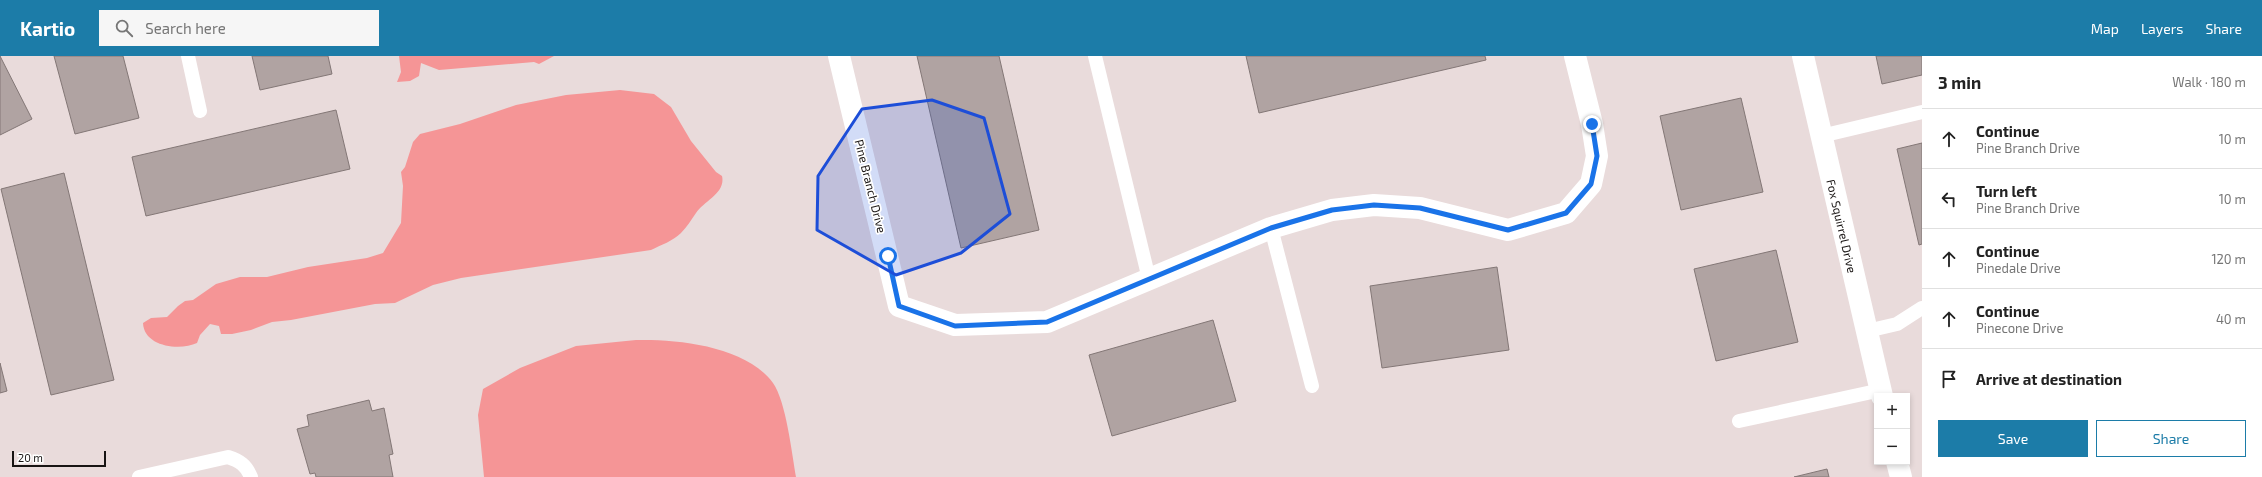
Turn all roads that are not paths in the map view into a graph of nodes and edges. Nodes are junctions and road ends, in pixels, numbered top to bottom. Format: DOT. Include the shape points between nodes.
graph roads {
  1 [pos="188,56"];
  2 [pos="839,56"];
  3 [pos="1095,56"];
  4 [pos="1575,56"];
  5 [pos="1803,56"];
  6 [pos="200,111"];
  7 [pos="1922,112"];
  8 [pos="1821,136"];
  9 [pos="1271,228"];
  10 [pos="1149,279"];
  11 [pos="1922,308"];
  12 [pos="1867,331"];
  13 [pos="1312,386"];
  14 [pos="1881,393"];
  15 [pos="1874,394"];
  16 [pos="1739,421"];
  17 [pos="1898,465"];
  18 [pos="139,477"];
  19 [pos="251,477"];
  20 [pos="1901,477"];
  1 -- 6 [label="lane"];
  2 -- 10 [label="street, Pine Branch Drive" via="899,306 955,326 1047,322"];
  3 -- 10 [label="lane"];
  4 -- 9 [label="street" via="1597,156 1591,184 1566,213 1508,230 1420,208 1374,205 1332,210"];
  5 -- 8 [label="street, Fox Squirrel Drive"];
  7 -- 8 [label="lane"];
  8 -- 12 [label="street, Fox Squirrel Drive"];
  9 -- 10 [label="street"];
  9 -- 13 [label="lane"];
  11 -- 12 [label="lane" via="1897,324"];
  12 -- 14 [label="street, Fox Squirrel Drive"];
  15 -- 16 [label="lane"];
  17 -- 20 [label="street"];
  18 -- 19 [label="lane" via="228,457 239,460"];
}
